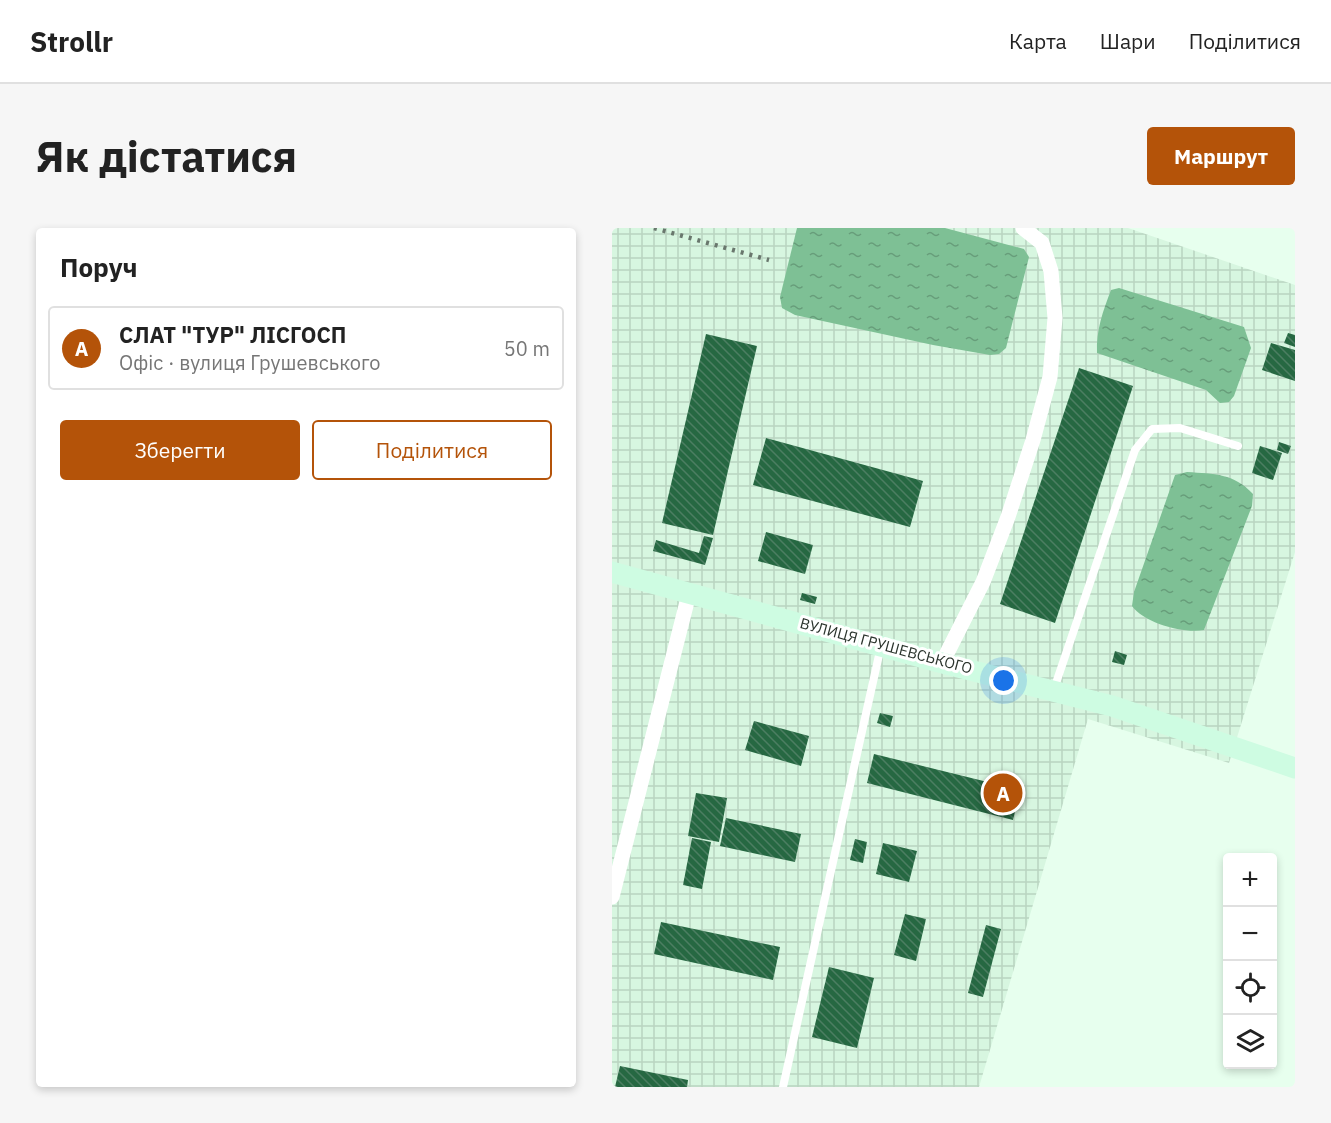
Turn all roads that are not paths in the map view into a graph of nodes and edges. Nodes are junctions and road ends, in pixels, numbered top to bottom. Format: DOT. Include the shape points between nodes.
graph roads {
  1 [pos="1023,228"];
  2 [pos="1238,446"];
  3 [pos="612,572"];
  4 [pos="689,594"];
  5 [pos="881,645"];
  6 [pos="942,663"];
  7 [pos="1053,690"];
  8 [pos="1295,768"];
  9 [pos="612,897"];
  10 [pos="783,1087"];
  1 -- 6 [label="street" via="1042,243 1050,271 1055,318 1050,377 1029,451 983,582"];
  2 -- 7 [label="lane" via="1180,428 1152,429 1135,450"];
  3 -- 4 [label="street, ВУЛИЦЯ ГРУШЕВСЬКОГО"];
  4 -- 5 [label="street, ВУЛИЦЯ ГРУШЕВСЬКОГО"];
  4 -- 9 [label="street"];
  5 -- 6 [label="street, ВУЛИЦЯ ГРУШЕВСЬКОГО"];
  5 -- 10 [label="lane"];
  6 -- 7 [label="street, ВУЛИЦЯ ГРУШЕВСЬКОГО"];
  7 -- 8 [label="street, ВУЛИЦЯ ГРУШЕВСЬКОГО"];
}
